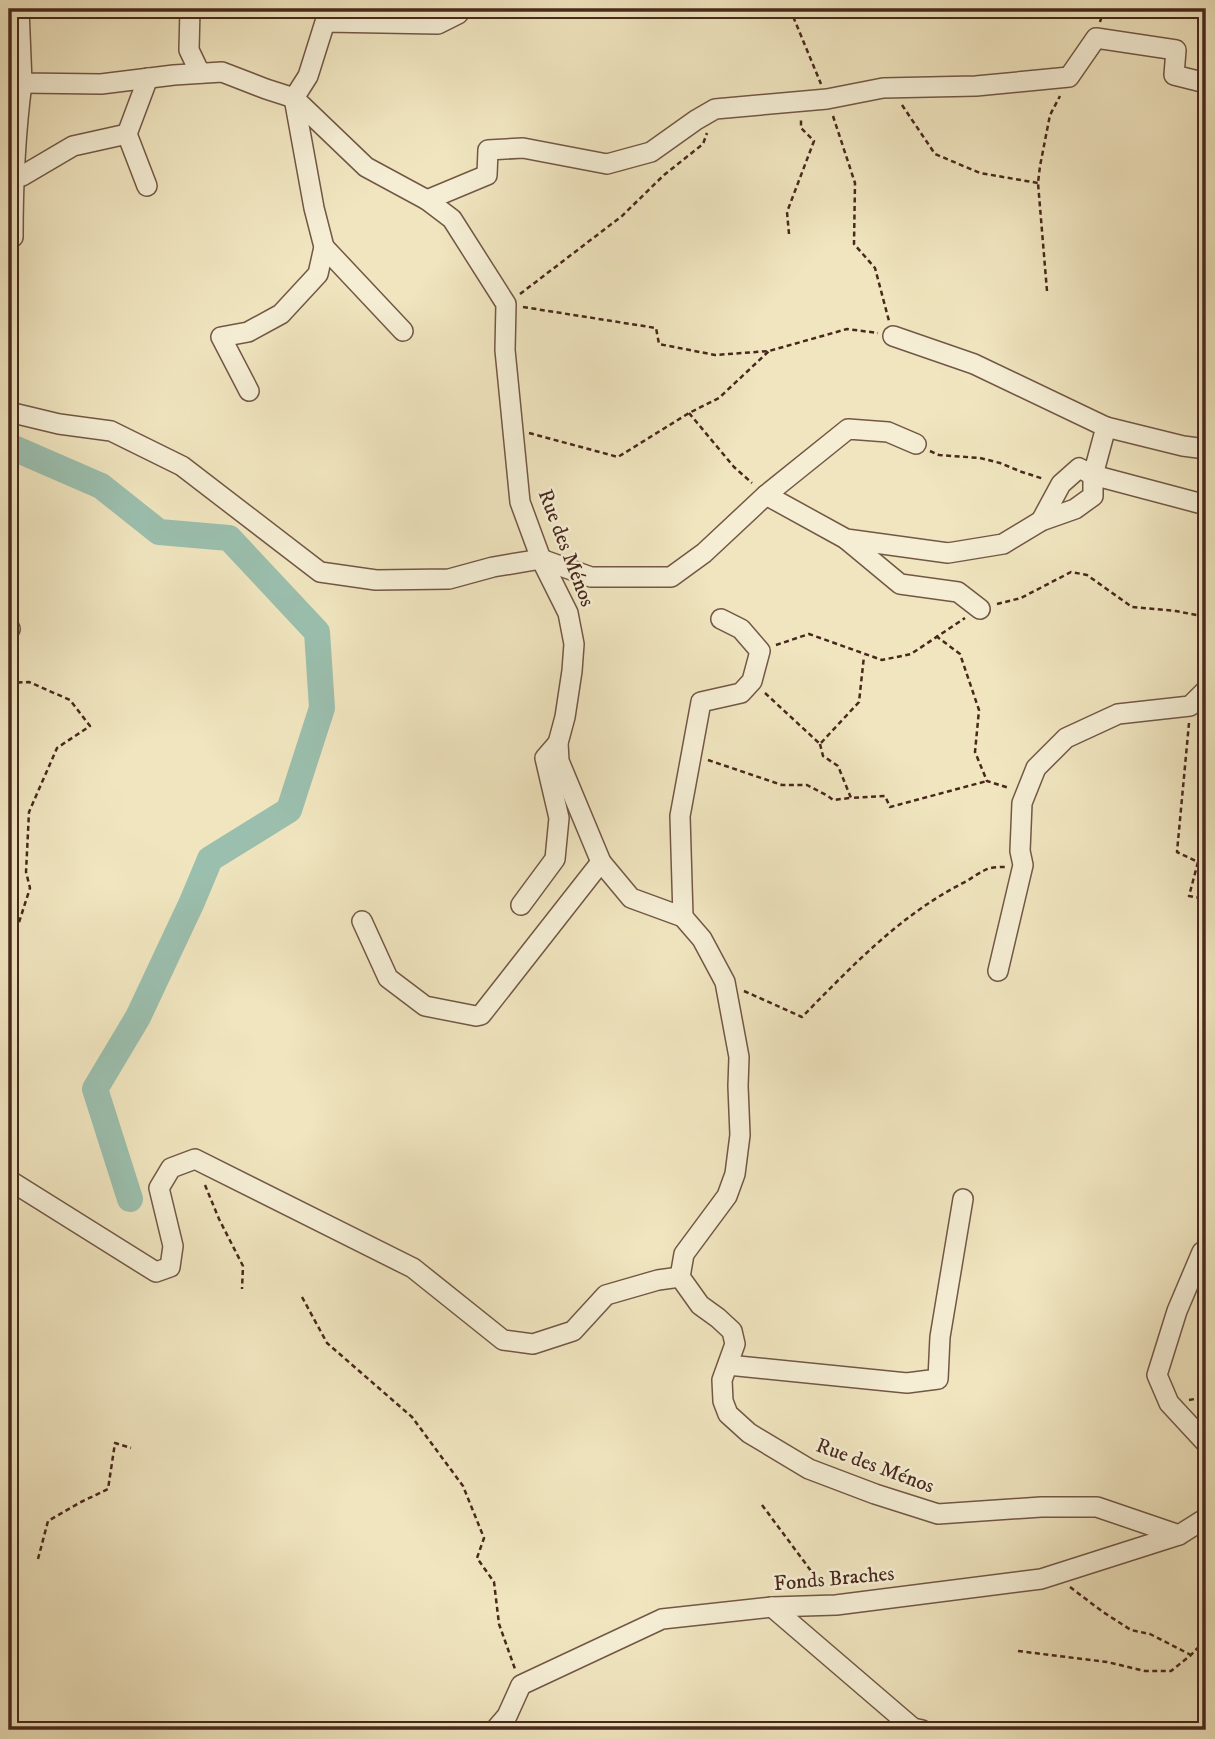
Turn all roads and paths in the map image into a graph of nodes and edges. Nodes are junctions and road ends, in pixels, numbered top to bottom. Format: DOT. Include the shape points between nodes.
graph roads {
  1 [pos="19,9"];
  2 [pos="190,9"];
  3 [pos="462,9"];
  4 [pos="790,9"];
  5 [pos="415,16"];
  6 [pos="200,73"];
  7 [pos="1069,77"];
  8 [pos="148,78"];
  9 [pos="22,83"];
  10 [pos="1206,83"];
  11 [pos="891,88"];
  12 [pos="294,98"];
  13 [pos="827,99"];
  14 [pos="802,102"];
  15 [pos="715,109"];
  16 [pos="127,134"];
  17 [pos="13,177"];
  18 [pos="1038,183"];
  19 [pos="147,186"];
  20 [pos="427,200"];
  21 [pos="789,234"];
  22 [pos="13,237"];
  23 [pos="324,247"];
  24 [pos="1046,292"];
  25 [pos="506,304"];
  26 [pos="403,331"];
  27 [pos="893,336"];
  28 [pos="769,351"];
  29 [pos="249,391"];
  30 [pos="9,412"];
  31 [pos="689,413"];
  32 [pos="1106,427"];
  33 [pos="513,429"];
  34 [pos="916,444"];
  35 [pos="1206,449"];
  36 [pos="1093,475"];
  37 [pos="1061,484"];
  38 [pos="766,495"];
  39 [pos="1206,505"];
  40 [pos="1041,521"];
  41 [pos="846,540"];
  42 [pos="541,559"];
  43 [pos="980,609"];
  44 [pos="1206,617"];
  45 [pos="720,619"];
  46 [pos="936,636"];
  47 [pos="760,651"];
  48 [pos="864,654"];
  49 [pos="752,681"];
  50 [pos="9,683"];
  51 [pos="1206,690"];
  52 [pos="1190,706"];
  53 [pos="558,743"];
  54 [pos="820,744"];
  55 [pos="692,754"];
  56 [pos="987,781"];
  57 [pos="852,798"];
  58 [pos="1022,803"];
  59 [pos="601,862"];
  60 [pos="1023,865"];
  61 [pos="1206,899"];
  62 [pos="521,905"];
  63 [pos="683,917"];
  64 [pos="362,921"];
  65 [pos="999,971"];
  66 [pos="725,982"];
  67 [pos="9,1030"];
  68 [pos="195,1159"];
  69 [pos="9,1180"];
  70 [pos="962,1199"];
  71 [pos="1206,1249"];
  72 [pos="680,1277"];
  73 [pos="242,1289"];
  74 [pos="302,1297"];
  75 [pos="728,1365"];
  76 [pos="1206,1443"];
  77 [pos="131,1448"];
  78 [pos="762,1505"];
  79 [pos="1206,1518"];
  80 [pos="1179,1535"];
  81 [pos="38,1559"];
  82 [pos="1066,1585"];
  83 [pos="836,1605"];
  84 [pos="772,1607"];
  85 [pos="1206,1639"];
  86 [pos="1018,1651"];
  87 [pos="1191,1655"];
  88 [pos="521,1685"];
  89 [pos="916,1729"];
  90 [pos="495,1730"];
  1 -- 9 [label="street"];
  2 -- 6 [label="street" via="189,50"];
  3 -- 5 [label="street" via="438,24"];
  4 -- 13 [label="path"];
  5 -- 12 [label="street" via="325,22 308,76"];
  6 -- 8 [label="street"];
  6 -- 12 [label="street" via="222,72"];
  7 -- 10 [label="street" via="1096,38 1176,50 1174,75"];
  7 -- 11 [label="street"];
  7 -- 18 [label="path" via="1050,115"];
  8 -- 9 [label="street" via="101,84"];
  8 -- 16 [label="street"];
  9 -- 17 [label="street"];
  11 -- 13 [label="street"];
  11 -- 18 [label="path" via="935,154 980,173"];
  12 -- 20 [label="street" via="366,167"];
  12 -- 23 [label="street"];
  13 -- 14 [label="street"];
  13 -- 27 [label="path" via="855,183 854,244 875,268"];
  14 -- 15 [label="street"];
  14 -- 21 [label="path" via="801,128 814,141 787,212"];
  15 -- 20 [label="street" via="651,152 607,164 523,148 488,150 487,176"];
  15 -- 25 [label="path" via="703,145 622,216"];
  16 -- 17 [label="street" via="73,146"];
  16 -- 19 [label="street"];
  17 -- 22 [label="street"];
  18 -- 24 [label="path"];
  20 -- 25 [label="street" via="452,219"];
  23 -- 26 [label="street"];
  23 -- 29 [label="street" via="318,274 281,314 248,332 221,337"];
  25 -- 28 [label="path" via="656,328 659,344 715,355"];
  25 -- 33 [label="street, Rue des Ménos" via="505,350"];
  27 -- 28 [label="path" via="847,328"];
  27 -- 32 [label="street" via="974,364"];
  28 -- 31 [label="path" via="719,398"];
  30 -- 42 [label="street" via="111,431 182,467 320,572 376,580 449,579"];
  31 -- 33 [label="path" via="618,457"];
  31 -- 38 [label="path" via="734,467"];
  32 -- 35 [label="street"];
  32 -- 36 [label="street"];
  33 -- 42 [label="street, Rue des Ménos" via="520,502"];
  34 -- 37 [label="path" via="939,455 980,458"];
  34 -- 38 [label="street" via="887,432 849,429"];
  36 -- 37 [label="street" via="1079,468"];
  36 -- 39 [label="street"];
  36 -- 40 [label="street" via="1093,496 1075,509"];
  37 -- 40 [label="street"];
  38 -- 41 [label="street"];
  38 -- 42 [label="street" via="671,577 592,577"];
  40 -- 41 [label="street" via="1003,544 948,552"];
  41 -- 43 [label="street" via="900,584 958,592"];
  42 -- 53 [label="street, Rue des Ménos" via="568,613 574,644"];
  43 -- 44 [label="path" via="1021,598 1071,572 1087,575 1132,607"];
  43 -- 46 [label="path"];
  45 -- 47 [label="street" via="741,629"];
  46 -- 48 [label="path" via="911,654 882,660"];
  46 -- 56 [label="path" via="960,654 979,710 975,752"];
  47 -- 48 [label="path" via="809,634"];
  47 -- 49 [label="street"];
  48 -- 54 [label="path" via="859,702"];
  49 -- 54 [label="path"];
  49 -- 55 [label="street" via="740,693 701,702"];
  50 -- 67 [label="path" via="29,682 70,700 90,726 57,748 29,812 26,872 30,888 13,942"];
  51 -- 52 [label="street"];
  52 -- 58 [label="street" via="1118,714 1066,738 1036,768"];
  52 -- 61 [label="path" via="1177,852 1198,862 1189,897"];
  53 -- 59 [label="street, Rue des Ménos" via="559,761"];
  53 -- 62 [label="street" via="545,758 559,818 555,859"];
  54 -- 57 [label="path" via="823,756 838,766"];
  55 -- 57 [label="path" via="782,785 807,785 833,800"];
  55 -- 63 [label="street" via="680,816"];
  56 -- 57 [label="path" via="890,807 885,796"];
  56 -- 58 [label="path" via="1009,788"];
  58 -- 60 [label="street"];
  59 -- 63 [label="street, Rue des Ménos" via="631,898"];
  59 -- 64 [label="street" via="481,1015 425,1006 388,978"];
  60 -- 65 [label="street"];
  60 -- 66 [label="path" via="987,868 905,920 802,1017"];
  63 -- 66 [label="street" via="702,939"];
  66 -- 72 [label="street" via="739,1057 740,1135 735,1174 727,1196 684,1254"];
  68 -- 69 [label="street" via="171,1168 159,1188 173,1246 170,1267 156,1272"];
  68 -- 72 [label="street" via="413,1268 503,1340 533,1343 573,1331 606,1296"];
  68 -- 73 [label="path" via="243,1266"];
  70 -- 75 [label="street" via="940,1337 938,1379 907,1383"];
  71 -- 76 [label="street" via="1177,1311 1157,1375 1169,1403"];
  72 -- 75 [label="street, Rue des Ménos" via="700,1305 732,1331 735,1344"];
  74 -- 88 [label="path" via="327,1343 412,1417 463,1486 484,1538 477,1558 494,1582 499,1624"];
  75 -- 80 [label="street, Rue des Ménos" via="722,1380 723,1401 728,1414 749,1433 809,1469 875,1494 938,1514 1097,1507"];
  77 -- 81 [label="path" via="115,1443 108,1489 48,1521"];
  78 -- 83 [label="path"];
  79 -- 80 [label="street, Fonds Braches"];
  80 -- 83 [label="street, Fonds Braches" via="1041,1579"];
  82 -- 87 [label="path" via="1131,1630 1150,1634"];
  83 -- 84 [label="street, Fonds Braches"];
  84 -- 88 [label="street, Fonds Braches" via="662,1619"];
  84 -- 89 [label="street"];
  85 -- 87 [label="path"];
  86 -- 87 [label="path" via="1145,1671 1171,1671"];
  88 -- 90 [label="street"];
}
